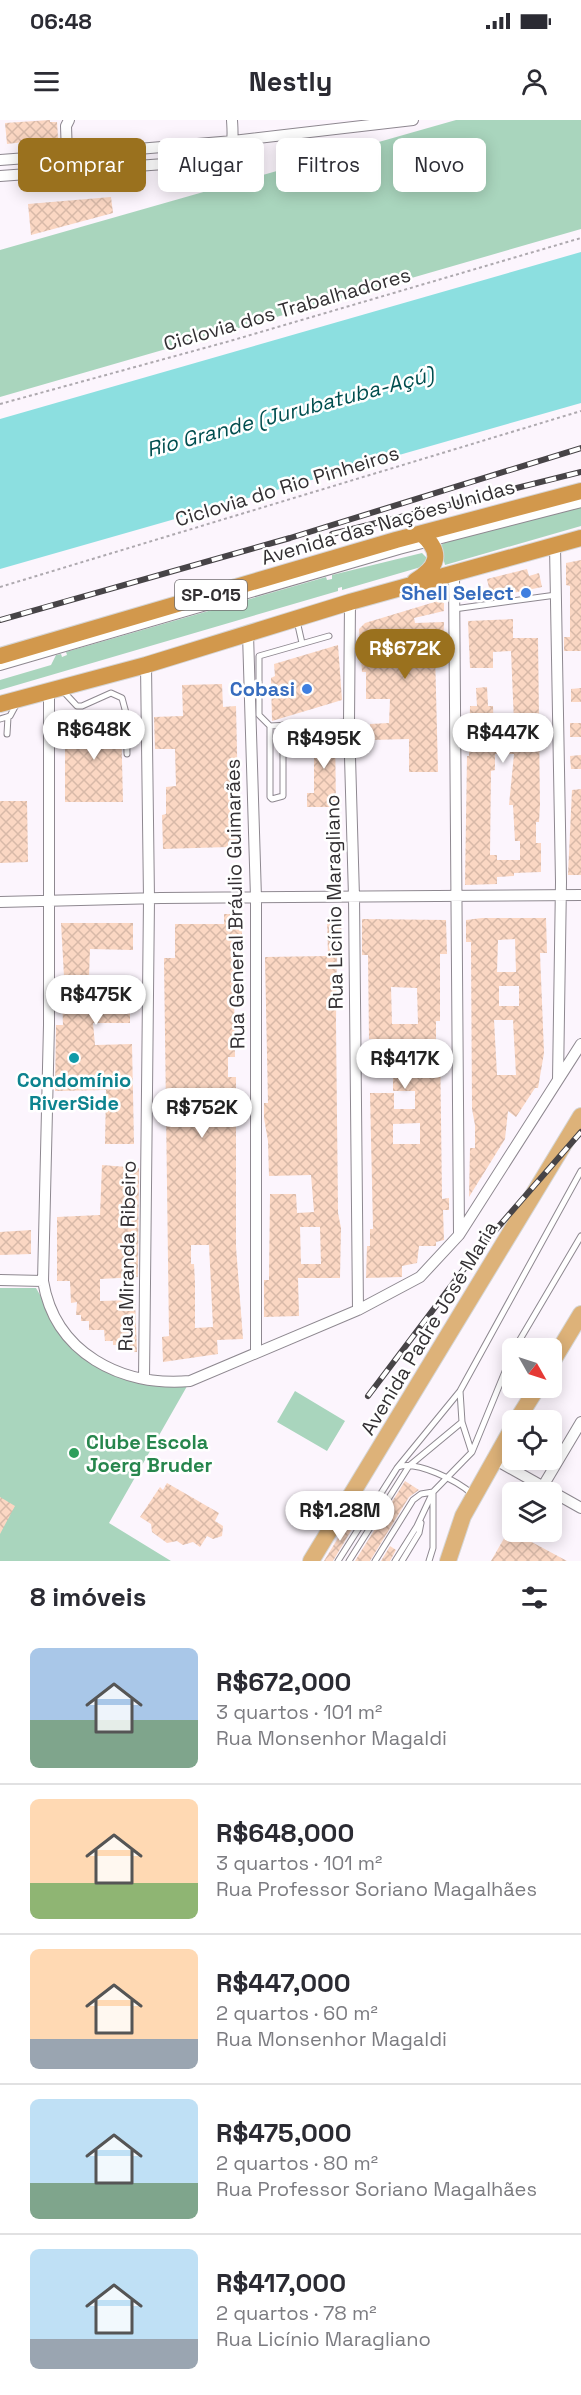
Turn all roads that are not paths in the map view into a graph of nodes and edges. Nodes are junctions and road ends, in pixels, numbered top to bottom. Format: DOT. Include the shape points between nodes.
graph roads {
  1 [pos="69,120"];
  2 [pos="232,120"];
  3 [pos="413,120"];
  4 [pos="66,138"];
  5 [pos="233,138"];
  6 [pos="259,138"];
  7 [pos="18,159"];
  8 [pos="0,160"];
  9 [pos="158,164"];
  10 [pos="0,176"];
  11 [pos="581,491"];
  12 [pos="581,502"];
  13 [pos="427,538"];
  14 [pos="581,538"];
  15 [pos="555,546"];
  16 [pos="454,574"];
  17 [pos="408,586"];
  18 [pos="556,595"];
  19 [pos="350,602"];
  20 [pos="454,609"];
  21 [pos="296,619"];
  22 [pos="248,634"];
  23 [pos="329,636"];
  24 [pos="302,643"];
  25 [pos="0,656"];
  26 [pos="146,665"];
  27 [pos="0,666"];
  28 [pos="109,675"];
  29 [pos="55,690"];
  30 [pos="111,693"];
  31 [pos="4,710"];
  32 [pos="0,719"];
  33 [pos="349,722"];
  34 [pos="283,725"];
  35 [pos="270,726"];
  36 [pos="7,734"];
  37 [pos="127,754"];
  38 [pos="581,895"];
  39 [pos="560,896"];
  40 [pos="354,897"];
  41 [pos="457,897"];
  42 [pos="256,898"];
  43 [pos="149,899"];
  44 [pos="48,900"];
  45 [pos="0,902"];
  46 [pos="581,1044"];
  47 [pos="558,1080"];
  48 [pos="581,1116"];
  49 [pos="581,1171"];
  50 [pos="459,1235"];
  51 [pos="581,1236"];
  52 [pos="0,1280"];
  53 [pos="43,1281"];
  54 [pos="358,1310"];
  55 [pos="581,1314"];
  56 [pos="521,1338"];
  57 [pos="562,1345"];
  58 [pos="256,1353"];
  59 [pos="144,1379"];
  60 [pos="502,1379"];
  61 [pos="460,1390"];
  62 [pos="462,1422"];
  63 [pos="581,1422"];
  64 [pos="502,1446"];
  65 [pos="472,1452"];
  66 [pos="494,1459"];
  67 [pos="410,1466"];
  68 [pos="397,1468"];
  69 [pos="447,1477"];
  70 [pos="536,1482"];
  71 [pos="545,1482"];
  72 [pos="433,1492"];
  73 [pos="474,1496"];
  74 [pos="562,1497"];
  75 [pos="581,1508"];
  76 [pos="424,1512"];
  77 [pos="311,1561"];
  78 [pos="338,1561"];
  79 [pos="349,1561"];
  80 [pos="375,1561"];
  81 [pos="395,1561"];
  82 [pos="402,1561"];
  83 [pos="429,1561"];
  84 [pos="448,1561"];
  1 -- 4 [label="street"];
  2 -- 5 [label="street"];
  3 -- 6 [label="street"];
  7 -- 8 [label="street"];
  9 -- 10 [label="street"];
  11 -- 13 [label="highway, Avenida das Nações Unidas / SP-015"];
  12 -- 13 [label="street"];
  13 -- 17 [label="highway" via="435,552 435,563 428,573"];
  13 -- 25 [label="highway, Avenida das Nações Unidas / SP-015"];
  13 -- 27 [label="street"];
  14 -- 15 [label="highway, SP-015"];
  15 -- 16 [label="highway, SP-015"];
  15 -- 18 [label="street"];
  16 -- 17 [label="highway, SP-015"];
  16 -- 20 [label="street"];
  17 -- 19 [label="highway, SP-015"];
  18 -- 20 [label="lane"];
  18 -- 39 [label="street"];
  19 -- 21 [label="highway, SP-015"];
  19 -- 33 [label="street, Rua Licínio Maragliano"];
  20 -- 41 [label="street"];
  21 -- 22 [label="highway, SP-015"];
  21 -- 24 [label="lane"];
  22 -- 26 [label="highway, SP-015"];
  22 -- 42 [label="street, Rua General Bráulio Guimarães"];
  23 -- 24 [label="lane"];
  24 -- 35 [label="lane" via="258,659 259,716"];
  26 -- 28 [label="highway, SP-015"];
  26 -- 43 [label="street, Rua Miranda Ribeiro"];
  28 -- 29 [label="highway, SP-015"];
  28 -- 30 [label="lane"];
  29 -- 30 [label="lane" via="77,706"];
  29 -- 31 [label="highway, SP-015" via="19,699"];
  29 -- 44 [label="street"];
  30 -- 37 [label="lane" via="119,695 125,706"];
  31 -- 32 [label="lane"];
  31 -- 36 [label="lane"];
  33 -- 34 [label="lane"];
  33 -- 40 [label="street, Rua Licínio Maragliano"];
  34 -- 35 [label="lane"];
  34 -- 35 [label="lane" via="283,796 272,799"];
  38 -- 39 [label="street"];
  39 -- 41 [label="street"];
  39 -- 47 [label="street"];
  40 -- 41 [label="street"];
  40 -- 42 [label="street"];
  40 -- 54 [label="street, Rua Licínio Maragliano"];
  41 -- 50 [label="street"];
  42 -- 43 [label="street"];
  42 -- 58 [label="street, Rua General Bráulio Guimarães"];
  43 -- 44 [label="street"];
  43 -- 59 [label="street, Rua Miranda Ribeiro"];
  44 -- 45 [label="street"];
  44 -- 53 [label="street"];
  46 -- 47 [label="street"];
  47 -- 50 [label="street"];
  48 -- 77 [label="main road, Avenida Padre José Maria"];
  49 -- 61 [label="lane"];
  50 -- 54 [label="street" via="420,1277"];
  51 -- 56 [label="lane"];
  52 -- 53 [label="street"];
  53 -- 59 [label="street" via="46,1300 57,1324 88,1357"];
  54 -- 58 [label="street"];
  55 -- 57 [label="main road"];
  58 -- 59 [label="street" via="190,1381 165,1383"];
  60 -- 65 [label="lane"];
  61 -- 62 [label="lane"];
  61 -- 68 [label="lane"];
  62 -- 65 [label="lane"];
  62 -- 67 [label="lane"];
  63 -- 71 [label="street"];
  64 -- 66 [label="main road"];
  65 -- 69 [label="lane"];
  66 -- 70 [label="street"];
  66 -- 73 [label="main road"];
  67 -- 68 [label="lane"];
  67 -- 69 [label="lane"];
  67 -- 79 [label="lane"];
  68 -- 78 [label="lane"];
  69 -- 72 [label="lane"];
  69 -- 73 [label="lane"];
  72 -- 76 [label="lane"];
  72 -- 80 [label="lane" via="413,1500"];
  72 -- 83 [label="lane" via="433,1548"];
  73 -- 84 [label="main road"];
  74 -- 75 [label="street"];
  76 -- 81 [label="lane"];
  76 -- 82 [label="lane" via="419,1533"];
}
